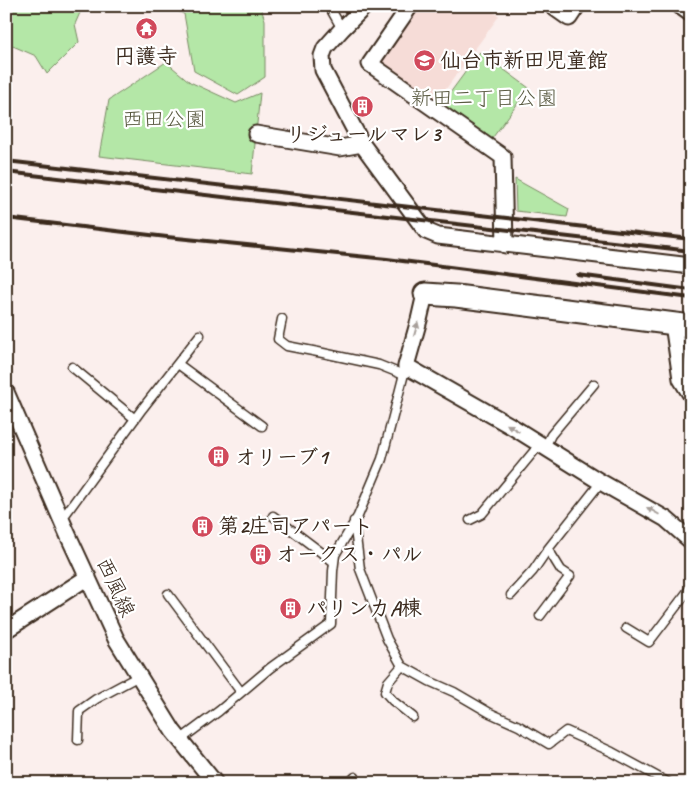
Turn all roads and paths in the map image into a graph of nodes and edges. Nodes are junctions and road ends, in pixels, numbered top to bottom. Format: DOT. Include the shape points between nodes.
graph roads {
  1 [pos="329,6"];
  2 [pos="365,6"];
  3 [pos="410,6"];
  4 [pos="552,6"];
  5 [pos="577,6"];
  6 [pos="680,6"];
  7 [pos="691,14"];
  8 [pos="342,29"];
  9 [pos="256,134"];
  10 [pos="362,144"];
  11 [pos="505,245"];
  12 [pos="691,266"];
  13 [pos="425,294"];
  14 [pos="282,319"];
  15 [pos="682,325"];
  16 [pos="200,335"];
  17 [pos="178,364"];
  18 [pos="72,367"];
  19 [pos="405,371"];
  20 [pos="594,384"];
  21 [pos="6,392"];
  22 [pos="691,395"];
  23 [pos="135,419"];
  24 [pos="262,426"];
  25 [pos="542,446"];
  26 [pos="601,482"];
  27 [pos="273,516"];
  28 [pos="62,519"];
  29 [pos="470,520"];
  30 [pos="354,521"];
  31 [pos="691,541"];
  32 [pos="548,549"];
  33 [pos="334,562"];
  34 [pos="88,576"];
  35 [pos="691,587"];
  36 [pos="168,594"];
  37 [pos="511,594"];
  38 [pos="540,616"];
  39 [pos="626,628"];
  40 [pos="6,630"];
  41 [pos="402,666"];
  42 [pos="139,676"];
  43 [pos="241,692"];
  44 [pos="413,717"];
  45 [pos="78,740"];
  46 [pos="180,740"];
  47 [pos="215,783"];
  48 [pos="670,783"];
  1 -- 8 [label="lane"];
  2 -- 8 [label="street"];
  3 -- 11 [label="street" via="370,64 503,157"];
  4 -- 5 [label="street" via="569,18"];
  6 -- 7 [label="street"];
  8 -- 10 [label="street" via="325,48 323,70"];
  9 -- 10 [label="street" via="340,148"];
  10 -- 11 [label="street" via="426,230 438,236"];
  11 -- 12 [label="street"];
  13 -- 15 [label="street"];
  19 -- 13 [label="street, one-way"];
  14 -- 19 [label="lane" via="278,339 287,346"];
  15 -- 22 [label="street" via="681,379"];
  16 -- 17 [label="lane"];
  17 -- 23 [label="lane"];
  17 -- 24 [label="lane"];
  18 -- 23 [label="lane"];
  25 -- 19 [label="street, one-way" via="511,426"];
  19 -- 30 [label="lane" via="382,459"];
  20 -- 25 [label="lane"];
  21 -- 28 [label="street, 西風線"];
  23 -- 28 [label="lane"];
  25 -- 26 [label="street"];
  25 -- 29 [label="lane" via="482,514"];
  31 -- 26 [label="street, one-way" via="666,518"];
  26 -- 32 [label="lane"];
  27 -- 33 [label="lane"];
  28 -- 34 [label="street, 西風線"];
  30 -- 33 [label="lane"];
  30 -- 41 [label="lane" via="360,568 387,639"];
  32 -- 37 [label="lane"];
  32 -- 38 [label="lane" via="561,570 570,576"];
  33 -- 43 [label="lane" via="331,624"];
  34 -- 40 [label="street"];
  34 -- 42 [label="street, 西風線" via="116,639"];
  35 -- 39 [label="lane" via="649,642"];
  36 -- 43 [label="lane"];
  41 -- 44 [label="lane" via="388,682 385,692"];
  41 -- 48 [label="lane" via="549,744 566,731"];
  42 -- 45 [label="lane" via="79,711"];
  42 -- 46 [label="street, 西風線"];
  43 -- 46 [label="lane"];
  46 -- 47 [label="street, 西風線"];
}
